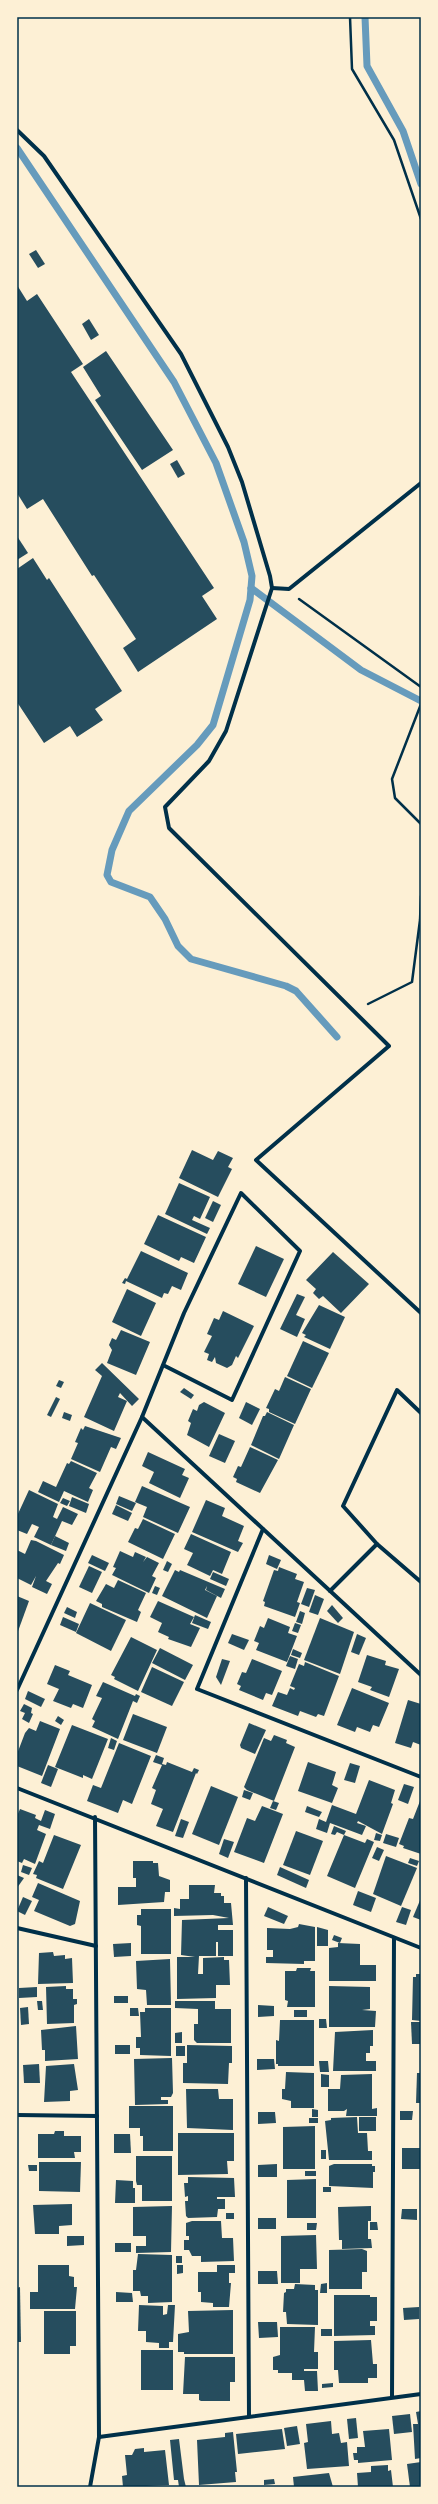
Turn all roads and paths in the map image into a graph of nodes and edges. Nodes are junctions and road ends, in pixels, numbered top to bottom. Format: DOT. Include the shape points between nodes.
graph roads {
  1 [pos="350,17"];
  2 [pos="17,130"];
  3 [pos="421,219"];
  4 [pos="421,483"];
  5 [pos="272,588"];
  6 [pos="289,589"];
  7 [pos="421,687"];
  8 [pos="421,704"];
  9 [pos="421,824"];
  10 [pos="421,896"];
  11 [pos="354,1012"];
  12 [pos="421,1313"];
  13 [pos="163,1365"];
  14 [pos="421,1413"];
  15 [pos="142,1417"];
  16 [pos="263,1529"];
  17 [pos="377,1544"];
  18 [pos="421,1582"];
  19 [pos="330,1591"];
  20 [pos="421,1675"];
  21 [pos="17,1690"];
  22 [pos="421,1777"];
  23 [pos="17,1788"];
  24 [pos="95,1817"];
  25 [pos="246,1878"];
  26 [pos="17,1928"];
  27 [pos="394,1938"];
  28 [pos="96,1946"];
  29 [pos="421,1948"];
  30 [pos="17,2115"];
  31 [pos="97,2116"];
  32 [pos="421,2394"];
  33 [pos="392,2397"];
  34 [pos="249,2416"];
  35 [pos="99,2437"];
  36 [pos="90,2487"];
  1 -- 3 [label="path" via="352,69 394,140"];
  2 -- 5 [label="street" via="44,156 181,354 228,447 242,482"];
  4 -- 6 [label="street"];
  5 -- 6 [label="street"];
  5 -- 11 [label="street" via="226,731 209,761 165,807 169,828"];
  6 -- 7 [label="path" via="302,602"];
  8 -- 9 [label="path" via="392,779 395,798"];
  10 -- 11 [label="path" via="412,982"];
  11 -- 12 [label="street" via="389,1046 256,1160"];
  13 -- 13 [label="street" via="232,1400 300,1251 241,1193 184,1313"];
  13 -- 15 [label="street"];
  14 -- 17 [label="street" via="397,1390 342,1506"];
  15 -- 16 [label="street"];
  15 -- 21 [label="street"];
  16 -- 19 [label="street"];
  16 -- 22 [label="street" via="197,1689"];
  17 -- 18 [label="street"];
  17 -- 19 [label="street"];
  19 -- 20 [label="street"];
  23 -- 24 [label="street"];
  24 -- 25 [label="street"];
  24 -- 28 [label="street"];
  25 -- 27 [label="street"];
  25 -- 34 [label="street"];
  26 -- 28 [label="street"];
  27 -- 29 [label="street"];
  27 -- 33 [label="street"];
  28 -- 31 [label="street"];
  30 -- 31 [label="street"];
  31 -- 35 [label="street"];
  32 -- 33 [label="street"];
  33 -- 34 [label="street"];
  34 -- 35 [label="street"];
  35 -- 36 [label="street"];
}
